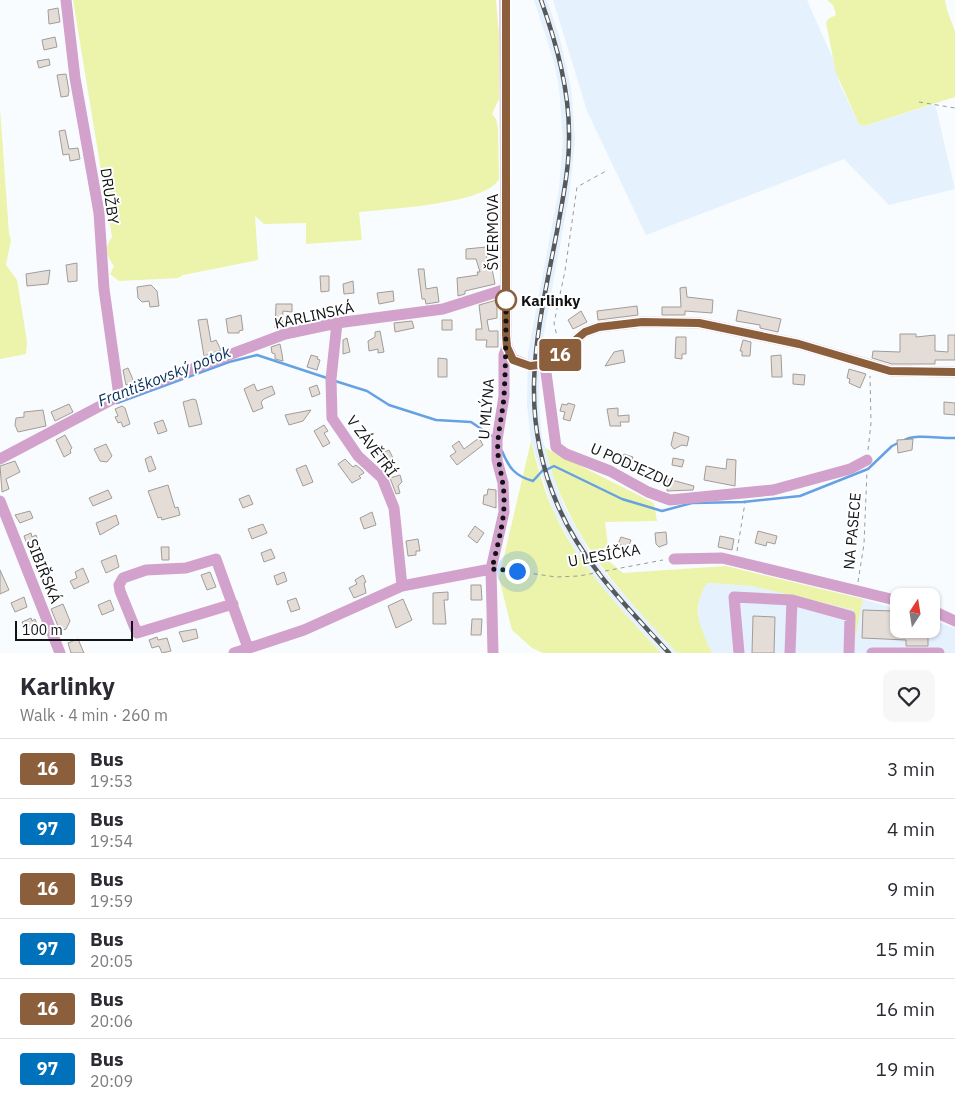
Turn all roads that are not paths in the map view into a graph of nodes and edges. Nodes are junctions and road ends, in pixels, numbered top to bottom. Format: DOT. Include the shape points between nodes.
graph roads {
  1 [pos="66,0"];
  2 [pos="506,0"];
  3 [pos="506,289"];
  4 [pos="337,323"];
  5 [pos="507,347"];
  6 [pos="545,365"];
  7 [pos="955,372"];
  8 [pos="119,396"];
  9 [pos="0,460"];
  10 [pos="867,460"];
  11 [pos="0,501"];
  12 [pos="674,559"];
  13 [pos="492,569"];
  14 [pos="402,586"];
  15 [pos="890,599"];
  16 [pos="792,600"];
  17 [pos="233,604"];
  18 [pos="940,614"];
  19 [pos="955,620"];
  20 [pos="248,648"];
  21 [pos="234,652"];
  22 [pos="60,653"];
  23 [pos="493,653"];
  24 [pos="740,653"];
  25 [pos="790,653"];
  26 [pos="849,653"];
  27 [pos="872,653"];
  28 [pos="938,653"];
  1 -- 8 [label="street, DRUŽBY" via="75,78 99,213 104,289"];
  2 -- 3 [label="street, ŠVERMOVA"];
  3 -- 4 [label="street, KARLINSKÁ" via="443,309"];
  3 -- 5 [label="street, ŠVERMOVA"];
  4 -- 8 [label="street, KARLINSKÁ" via="285,334"];
  4 -- 14 [label="street, V ZÁVĚTŘÍ" via="331,380 332,418 358,456 382,478 394,508"];
  5 -- 6 [label="street" via="513,360 530,366"];
  5 -- 13 [label="street, U MLÝNA" via="497,460 503,483 504,512"];
  6 -- 7 [label="street" via="585,332 599,327 642,322 699,323 799,344 890,371"];
  6 -- 10 [label="street, U PODJEZDU" via="554,441 560,451 610,471 662,498 670,500 773,490 850,469"];
  8 -- 9 [label="street, KARLINSKÁ"];
  11 -- 22 [label="street, SIBIŘSKÁ"];
  12 -- 15 [label="street" via="722,558"];
  13 -- 14 [label="street"];
  13 -- 23 [label="street, U MLÝNA"];
  14 -- 20 [label="street" via="304,630"];
  16 -- 24 [label="street" via="734,597"];
  16 -- 25 [label="street"];
  16 -- 26 [label="street" via="850,616"];
  17 -- 17 [label="street" via="214,555 186,568 146,570 123,578 119,585 138,636"];
  17 -- 20 [label="street"];
  18 -- 19 [label="street"];
  20 -- 21 [label="street"];
  27 -- 28 [label="street"];
}
